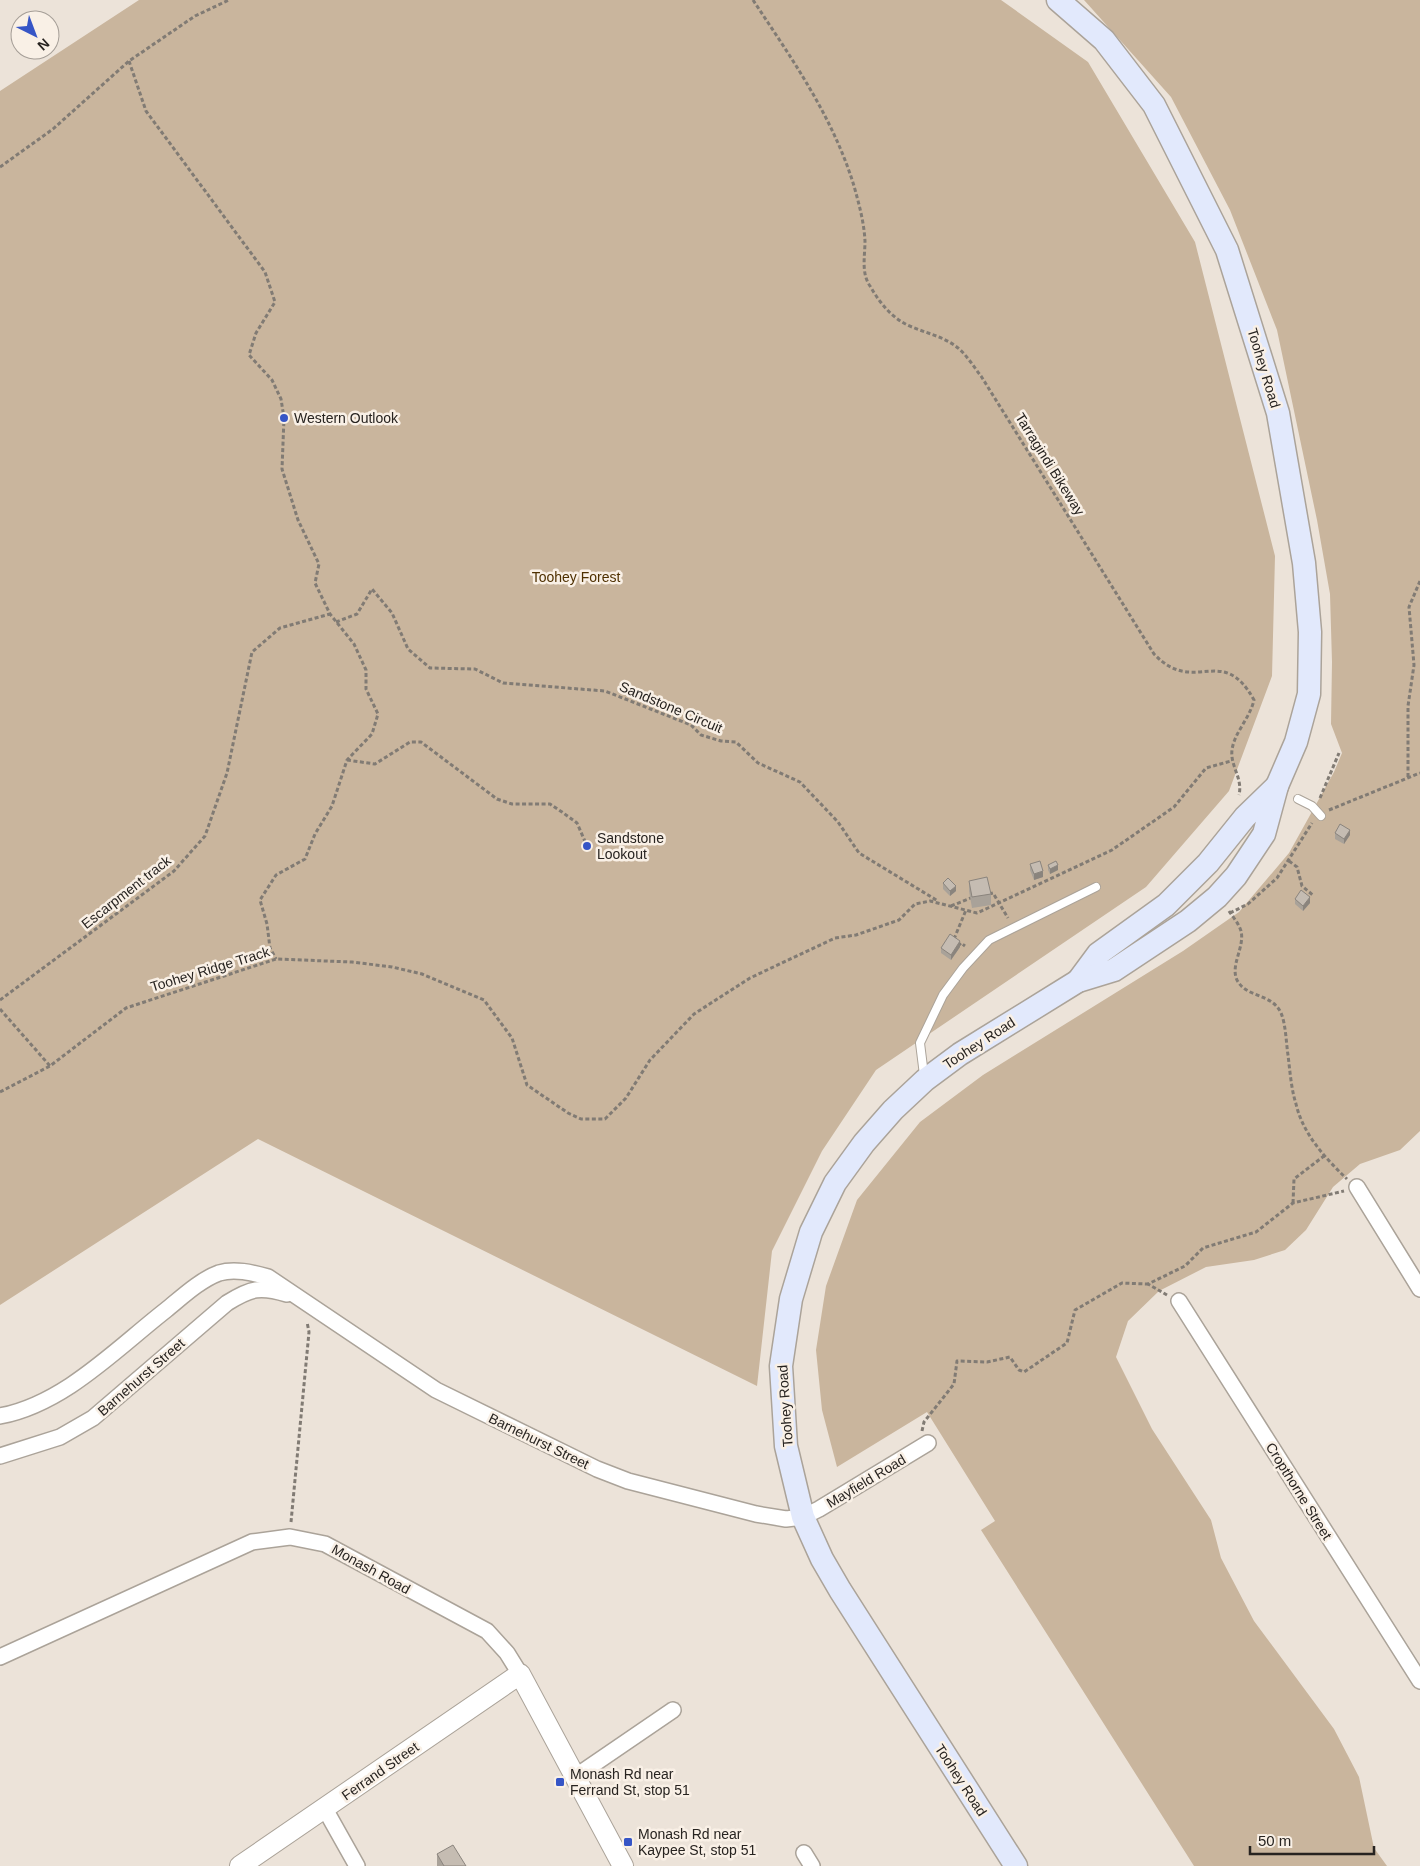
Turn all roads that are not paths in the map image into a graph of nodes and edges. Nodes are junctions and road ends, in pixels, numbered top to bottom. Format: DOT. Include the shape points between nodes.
graph roads {
  1 [pos="1058,0"];
  2 [pos="1277,786"];
  3 [pos="1298,799"];
  4 [pos="1321,816"];
  5 [pos="1096,887"];
  6 [pos="1078,980"];
  7 [pos="925,1080"];
  8 [pos="1356,1188"];
  9 [pos="1420,1289"];
  10 [pos="303,1299"];
  11 [pos="1179,1301"];
  12 [pos="0,1416"];
  13 [pos="924,1446"];
  14 [pos="0,1456"];
  15 [pos="802,1517"];
  16 [pos="0,1657"];
  17 [pos="520,1674"];
  18 [pos="1420,1681"];
  19 [pos="673,1710"];
  20 [pos="575,1777"];
  21 [pos="325,1809"];
  22 [pos="240,1866"];
  23 [pos="357,1866"];
  24 [pos="623,1866"];
  25 [pos="1016,1866"];
  1 -- 2 [label="main road, Toohey Road" via="1104,40 1154,106 1228,250 1278,413 1304,563 1310,640 1309,694 1296,742"];
  2 -- 6 [label="main road, Toohey Road" via="1244,816 1208,863 1166,905 1098,954"];
  2 -- 6 [label="main road, Toohey Road" via="1264,834 1236,876 1217,897 1188,921 1114,970"];
  3 -- 4 [label="lane" via="1312,806"];
  5 -- 7 [label="lane" via="989,940 963,968 943,995 920,1043"];
  6 -- 7 [label="main road, Toohey Road" via="960,1054"];
  7 -- 15 [label="main road, Toohey Road" via="864,1143 835,1183 811,1232 791,1299 781,1366 786,1446"];
  8 -- 9 [label="street"];
  10 -- 12 [label="street, Barnehurst Street" via="268,1277 244,1271 220,1273 192,1289 58,1394 21,1412"];
  10 -- 14 [label="street, Barnehurst Street" via="268,1288 247,1290 227,1303 94,1418 60,1437"];
  10 -- 15 [label="street, Barnehurst Street" via="436,1390 597,1469 628,1481 756,1514"];
  11 -- 18 [label="street, Cropthorne Street"];
  13 -- 15 [label="street, Mayfield Road"];
  15 -- 25 [label="main road, Toohey Road" via="840,1590"];
  16 -- 17 [label="street, Monash Road" via="252,1542 290,1537 325,1544 487,1631"];
  17 -- 20 [label="street, Monash Road"];
  17 -- 21 [label="street, Ferrand Street"];
  19 -- 20 [label="street"];
  20 -- 24 [label="street, Monash Road"];
  21 -- 22 [label="street, Ferrand Street"];
  21 -- 23 [label="street"];
}
